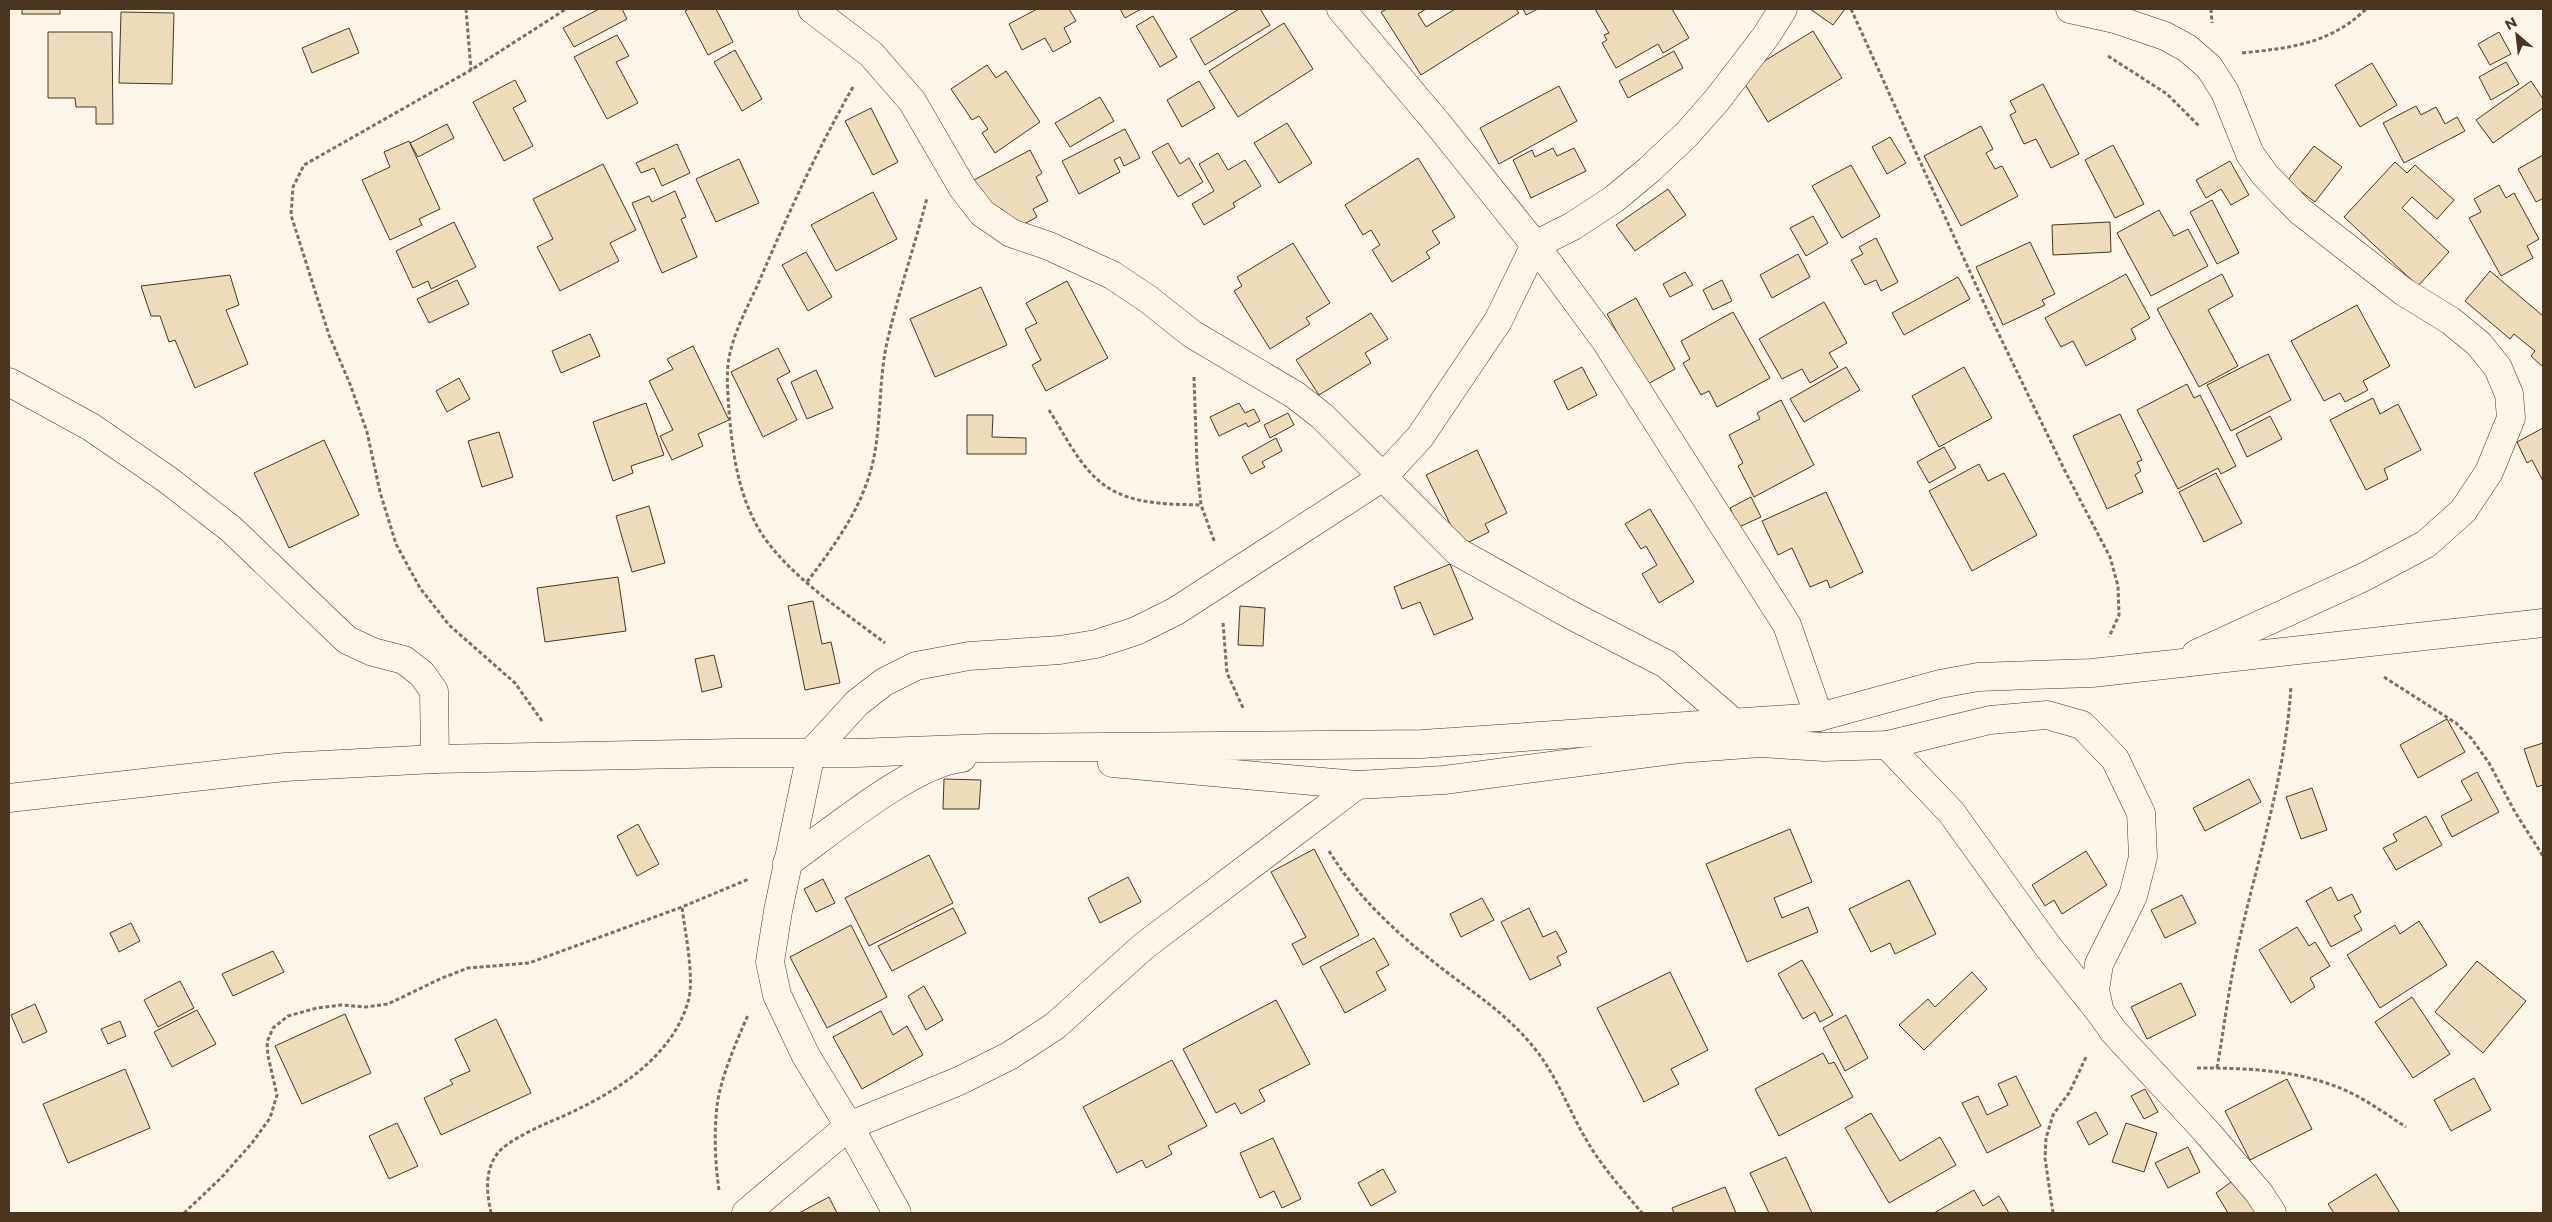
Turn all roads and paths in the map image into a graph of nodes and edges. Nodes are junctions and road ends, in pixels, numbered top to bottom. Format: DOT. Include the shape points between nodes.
graph roads {
  1 [pos="466,9"];
  2 [pos="566,9"];
  3 [pos="812,9"];
  4 [pos="1340,9"];
  5 [pos="1784,9"];
  6 [pos="1851,9"];
  7 [pos="2070,9"];
  8 [pos="2366,9"];
  9 [pos="2104,53"];
  10 [pos="2241,53"];
  11 [pos="871,54"];
  12 [pos="471,70"];
  13 [pos="2206,132"];
  14 [pos="940,151"];
  15 [pos="1535,245"];
  16 [pos="1192,334"];
  17 [pos="9,382"];
  18 [pos="1049,410"];
  19 [pos="1383,477"];
  20 [pos="1201,505"];
  21 [pos="1226,580"];
  22 [pos="807,582"];
  23 [pos="2543,623"];
  24 [pos="2269,653"];
  25 [pos="2177,664"];
  26 [pos="916,666"];
  27 [pos="2092,673"];
  28 [pos="2381,675"];
  29 [pos="1819,716"];
  30 [pos="1732,721"];
  31 [pos="1887,745"];
  32 [pos="1258,746"];
  33 [pos="811,752"];
  34 [pos="567,756"];
  35 [pos="435,759"];
  36 [pos="1358,785"];
  37 [pos="9,798"];
  38 [pos="1310,820"];
  39 [pos="2543,856"];
  40 [pos="787,863"];
  41 [pos="682,907"];
  42 [pos="2100,1012"];
  43 [pos="748,1014"];
  44 [pos="2217,1068"];
  45 [pos="2148,1069"];
  46 [pos="849,1126"];
  47 [pos="2406,1127"];
  48 [pos="720,1195"];
  49 [pos="184,1213"];
  50 [pos="491,1213"];
  51 [pos="746,1213"];
  52 [pos="897,1213"];
  53 [pos="1642,1213"];
  54 [pos="2053,1213"];
  55 [pos="2272,1213"];
  1 -- 12 [label="path"];
  2 -- 12 [label="path"];
  3 -- 11 [label="street"];
  4 -- 15 [label="street"];
  5 -- 15 [label="street" via="1717,100 1650,170 1573,226"];
  6 -- 27 [label="path" via="1989,314 2110,557 2118,586 2118,615"];
  7 -- 25 [label="street" via="2115,19 2165,36 2187,48 2209,67 2225,92 2250,154 2265,175 2300,211 2404,292 2451,321 2479,344 2498,368 2509,394 2511,418 2489,472 2463,512 2426,544 2364,577"];
  8 -- 10 [label="path" via="2339,31 2298,46"];
  9 -- 13 [label="path" via="2167,94"];
  11 -- 14 [label="street" via="912,101"];
  11 -- 22 [label="path" via="804,180 729,358 732,446 739,485 753,518 772,548"];
  12 -- 34 [label="path" via="304,165 293,186 291,215 329,335 367,432 396,544 420,588 444,617 515,683"];
  14 -- 16 [label="street" via="962,188 982,213 1011,233 1049,246 1112,276 1148,299"];
  14 -- 22 [label="path" via="894,312 884,360 874,456 862,499 839,539"];
  15 -- 19 [label="street" via="1498,321 1420,437"];
  15 -- 29 [label="street" via="1605,340 1787,625"];
  16 -- 19 [label="street" via="1295,394 1322,416"];
  16 -- 20 [label="path"];
  17 -- 35 [label="street" via="91,427 175,485 232,529 347,640 373,652 404,660 422,674 434,691"];
  18 -- 20 [label="path" via="1089,470 1107,487 1158,503"];
  19 -- 21 [label="street"];
  19 -- 30 [label="street" via="1458,552 1666,664"];
  20 -- 21 [label="path"];
  21 -- 26 [label="street" via="1136,631 1096,644 1060,650 969,656"];
  21 -- 32 [label="path" via="1222,631 1227,672"];
  22 -- 26 [label="path"];
  23 -- 24 [label="street"];
  24 -- 25 [label="street"];
  24 -- 44 [label="path" via="2291,681 2289,716 2273,810 2240,934"];
  25 -- 27 [label="street"];
  26 -- 33 [label="street" via="884,682 857,703"];
  27 -- 29 [label="street" via="1978,677"];
  28 -- 39 [label="path" via="2456,723 2471,738"];
  29 -- 30 [label="street"];
  30 -- 32 [label="street" via="1422,744"];
  31 -- 36 [label="street" via="1824,747 1751,743 1679,749 1444,780"];
  31 -- 42 [label="street" via="1950,812"];
  31 -- 42 [label="street" via="1990,720 2047,715 2082,725 2115,759 2141,813 2143,857 2133,896 2099,964 2095,990"];
  32 -- 33 [label="street"];
  33 -- 34 [label="street"];
  33 -- 40 [label="street"];
  34 -- 35 [label="street"];
  35 -- 37 [label="street" via="285,767"];
  36 -- 38 [label="street"];
  36 -- 40 [label="street" via="1092,761 995,755 954,759 910,776"];
  38 -- 46 [label="street" via="1144,946 1055,1026 1009,1056 959,1081"];
  38 -- 53 [label="path" via="1358,892 1384,919 1496,1010 1536,1049 1588,1143"];
  40 -- 41 [label="path"];
  40 -- 46 [label="street" via="770,962 777,996 806,1056"];
  41 -- 49 [label="path" via="529,963 468,968 388,1004 366,1007 341,1005 288,1016 273,1028 267,1042 277,1095 270,1118 221,1178"];
  41 -- 50 [label="path" via="689,964 689,1001 673,1035 653,1059 623,1084 586,1106 533,1129 497,1153 487,1176"];
  42 -- 45 [label="street"];
  42 -- 54 [label="path" via="2087,1054 2069,1093 2053,1115 2046,1138 2045,1158"];
  43 -- 48 [label="path" via="717,1104 716,1167"];
  44 -- 45 [label="path"];
  44 -- 47 [label="path" via="2292,1073 2325,1082 2357,1096"];
  45 -- 55 [label="street" via="2205,1130"];
  46 -- 51 [label="street"];
  46 -- 52 [label="street"];
}
